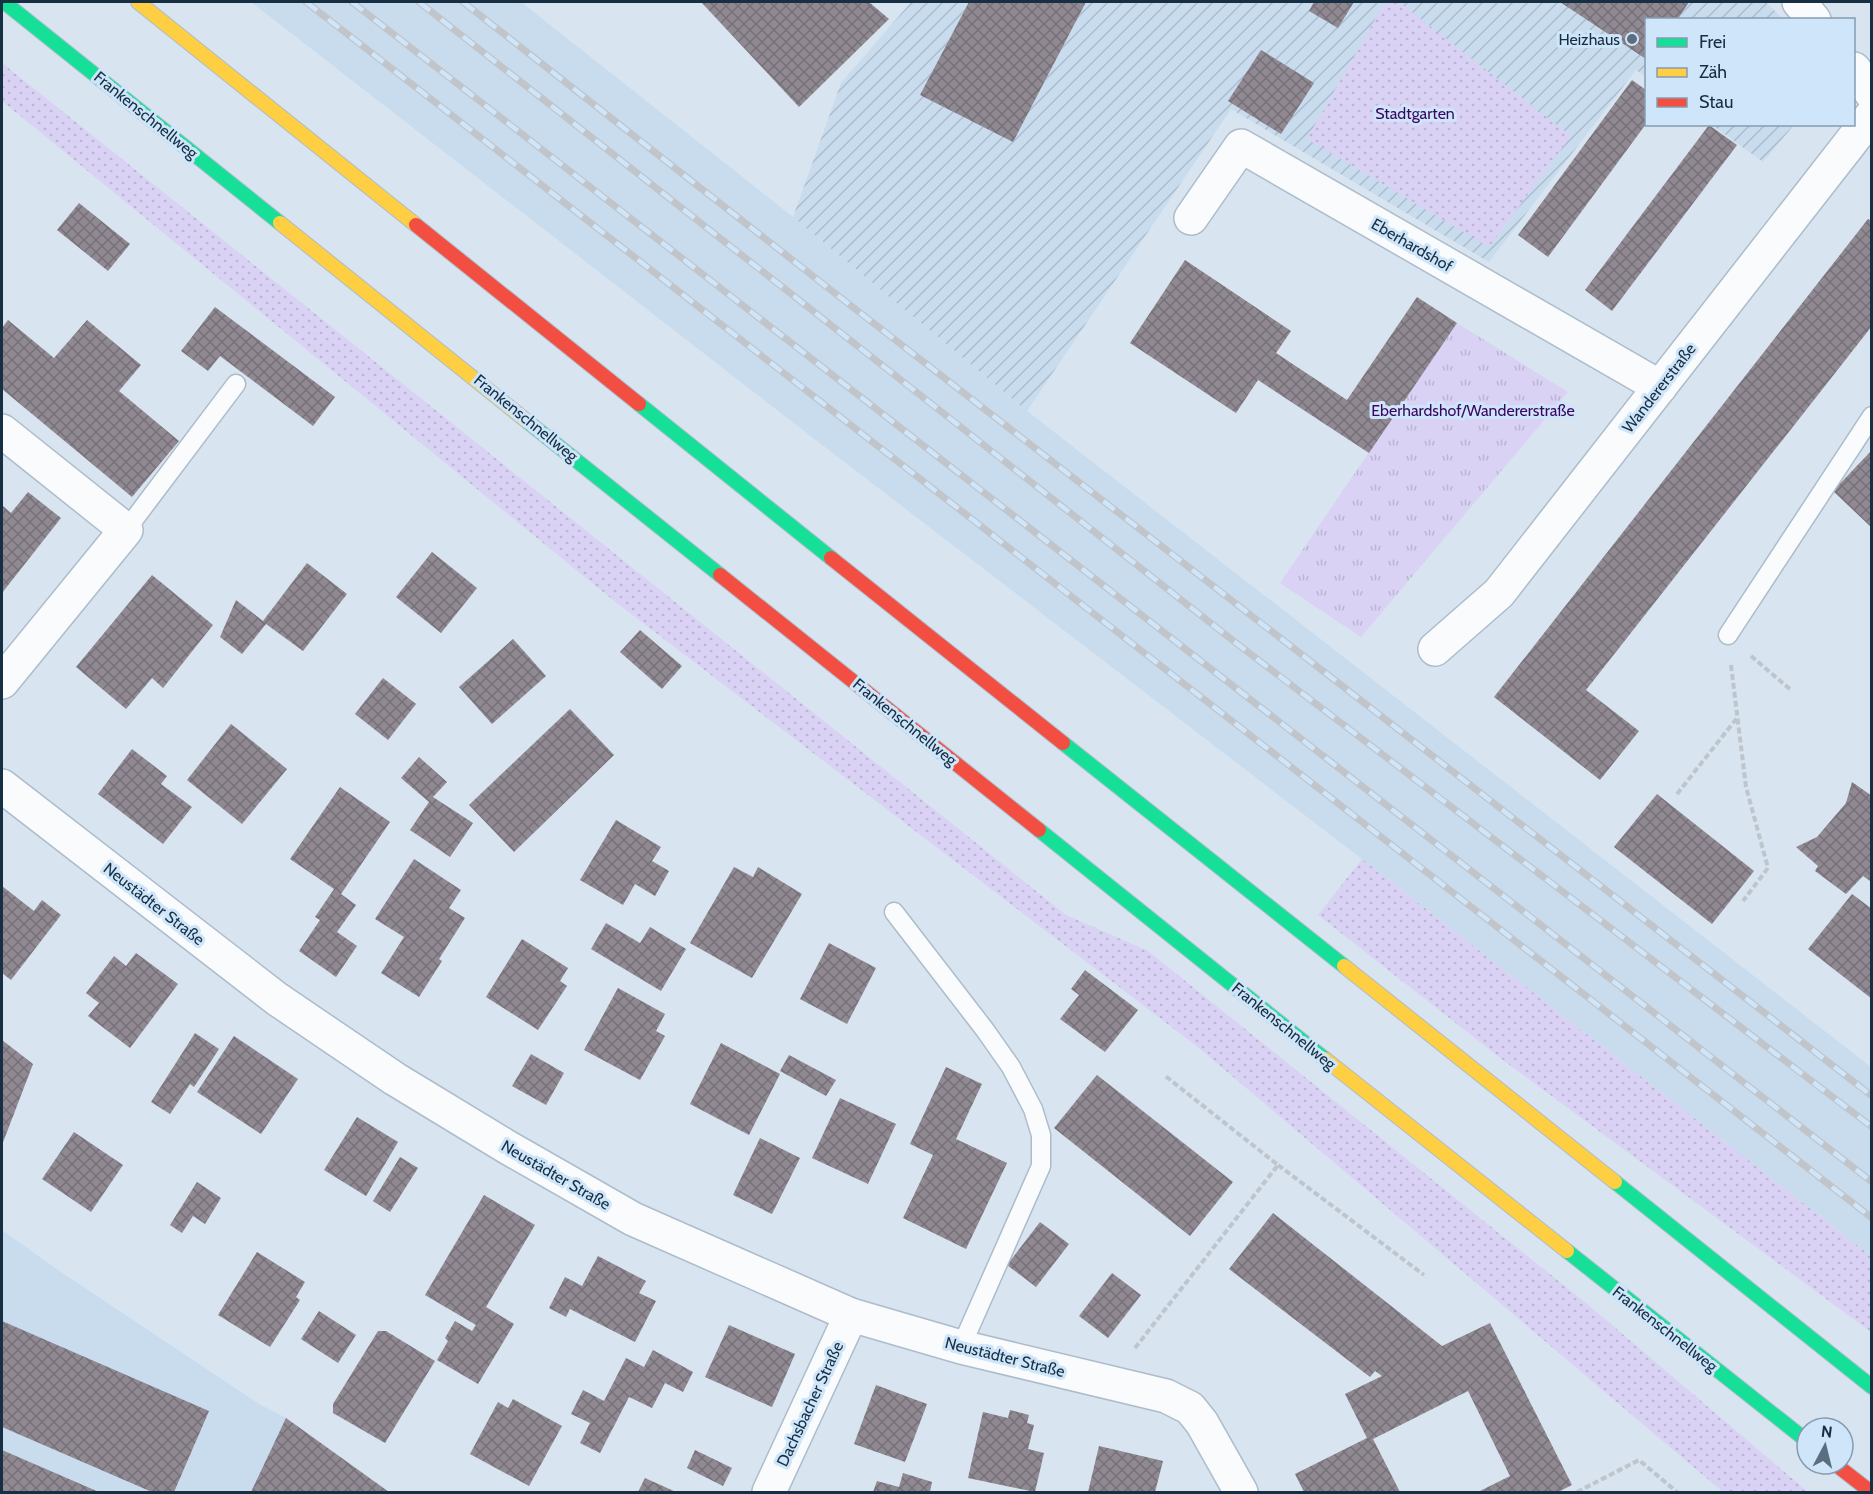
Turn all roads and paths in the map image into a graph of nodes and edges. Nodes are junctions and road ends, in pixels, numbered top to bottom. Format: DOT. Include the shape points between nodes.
graph roads {
  1 [pos="4,2"];
  2 [pos="138,2"];
  3 [pos="1799,2"];
  4 [pos="1812,18"];
  5 [pos="1855,70"];
  6 [pos="1872,94"];
  7 [pos="1872,115"];
  8 [pos="1191,218"];
  9 [pos="236,384"];
  10 [pos="1660,387"];
  11 [pos="1872,416"];
  12 [pos="2,431"];
  13 [pos="126,531"];
  14 [pos="1728,635"];
  15 [pos="1435,649"];
  16 [pos="2,682"];
  17 [pos="1791,690"];
  18 [pos="1738,718"];
  19 [pos="2,786"];
  20 [pos="1677,794"];
  21 [pos="1743,901"];
  22 [pos="894,912"];
  23 [pos="1164,1075"];
  24 [pos="1278,1165"];
  25 [pos="1424,1275"];
  26 [pos="851,1315"];
  27 [pos="961,1347"];
  28 [pos="1114,1384"];
  29 [pos="1872,1387"];
  30 [pos="1795,1432"];
  31 [pos="1850,1476"];
  32 [pos="769,1492"];
  33 [pos="1241,1492"];
  34 [pos="1578,1492"];
  35 [pos="1677,1492"];
  36 [pos="1871,1492"];
  1 -- 30 [label="highway, Frankenschnellweg"];
  2 -- 29 [label="highway"];
  3 -- 4 [label="street"];
  5 -- 6 [label="street"];
  7 -- 10 [label="street, Wandererstraße"];
  8 -- 10 [label="street, Eberhardshof" via="1241,146"];
  9 -- 13 [label="lane"];
  10 -- 15 [label="street, Wandererstraße" via="1499,593"];
  11 -- 14 [label="lane"];
  12 -- 13 [label="street"];
  13 -- 16 [label="street"];
  14 -- 17 [label="path"];
  14 -- 18 [label="path"];
  18 -- 20 [label="path"];
  18 -- 21 [label="path" via="1746,787 1768,868"];
  19 -- 26 [label="street, Neustädter Straße" via="277,999 395,1079 633,1219"];
  22 -- 27 [label="lane" via="1011,1067 1033,1109 1041,1135 1041,1166"];
  23 -- 24 [label="path"];
  24 -- 25 [label="path"];
  24 -- 28 [label="path" via="1124,1363"];
  26 -- 27 [label="street, Neustädter Straße"];
  26 -- 32 [label="street, Dachsbacher Straße"];
  27 -- 28 [label="street, Neustädter Straße"];
  28 -- 33 [label="street, Neustädter Straße" via="1166,1396 1190,1408"];
  31 -- 36 [label="highway"];
  34 -- 35 [label="path" via="1639,1460"];
}
